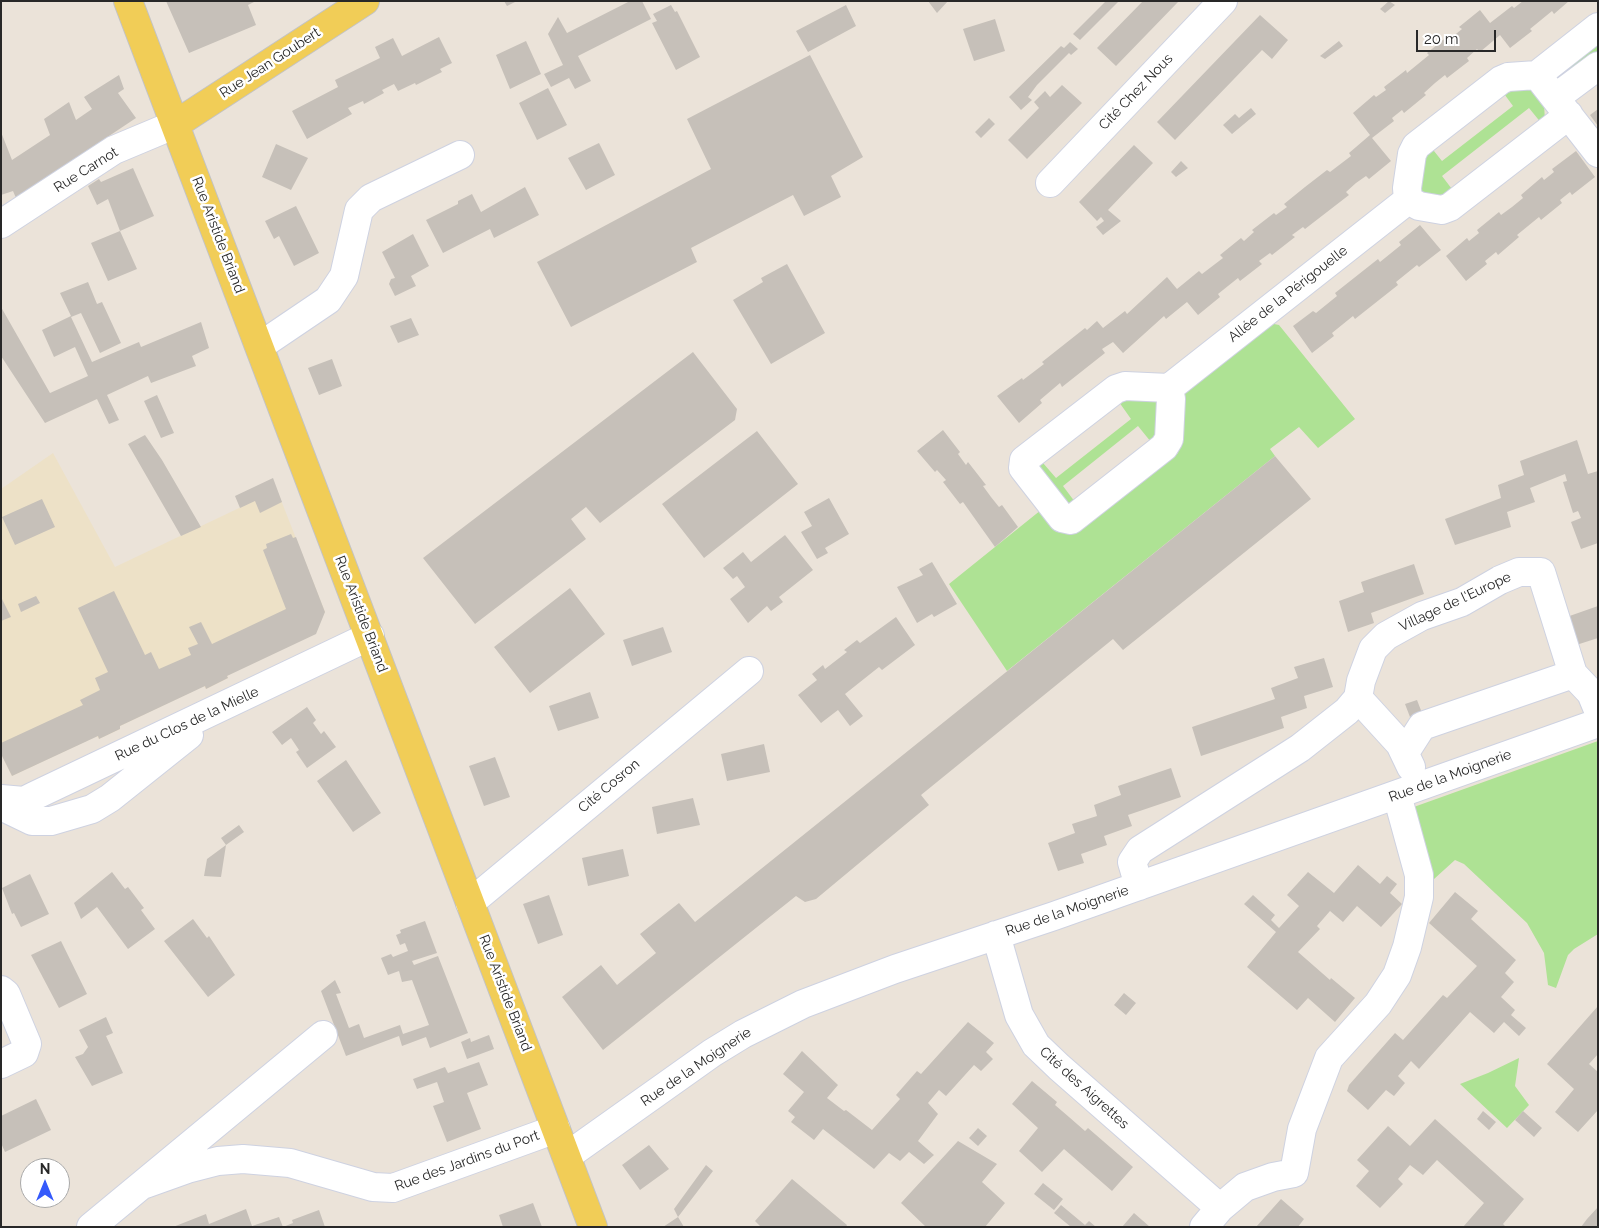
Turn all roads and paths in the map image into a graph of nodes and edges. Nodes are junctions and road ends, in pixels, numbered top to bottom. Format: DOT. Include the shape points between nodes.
graph roads {
  1 [pos="128,1"];
  2 [pos="365,1"];
  3 [pos="1223,1"];
  4 [pos="1598,28"];
  5 [pos="1598,66"];
  6 [pos="1537,75"];
  7 [pos="1562,107"];
  8 [pos="176,124"];
  9 [pos="1598,153"];
  10 [pos="460,155"];
  11 [pos="1050,184"];
  12 [pos="1408,200"];
  13 [pos="1,224"];
  14 [pos="260,346"];
  15 [pos="1169,388"];
  16 [pos="370,636"];
  17 [pos="749,671"];
  18 [pos="1573,674"];
  19 [pos="1358,698"];
  20 [pos="225,706"];
  21 [pos="1598,710"];
  22 [pos="1598,723"];
  23 [pos="1406,751"];
  24 [pos="1408,791"];
  25 [pos="1,799"];
  26 [pos="1,806"];
  27 [pos="1139,886"];
  28 [pos="470,903"];
  29 [pos="996,935"];
  30 [pos="1,990"];
  31 [pos="323,1035"];
  32 [pos="1,1064"];
  33 [pos="556,1129"];
  34 [pos="567,1156"];
  35 [pos="144,1184"];
  36 [pos="1212,1217"];
  37 [pos="91,1227"];
  38 [pos="593,1227"];
  1 -- 8 [label="main road, Rue Aristide Briand"];
  2 -- 8 [label="main road, Rue Jean Goubert"];
  3 -- 11 [label="street, Cité Chez Nous"];
  4 -- 6 [label="street"];
  5 -- 7 [label="street"];
  6 -- 7 [label="street"];
  6 -- 12 [label="street" via="1501,80 1416,146 1412,154"];
  7 -- 9 [label="street"];
  7 -- 12 [label="street" via="1450,207 1442,210 1419,206"];
  8 -- 13 [label="street, Rue Carnot" via="114,150"];
  8 -- 14 [label="main road, Rue Aristide Briand"];
  10 -- 14 [label="street" via="371,198 359,210 344,276 328,300"];
  12 -- 15 [label="street, Allée de la Périgouelle"];
  14 -- 16 [label="main road, Rue Aristide Briand"];
  15 -- 15 [label="street" via="1125,386 1116,389 1024,460 1023,468 1062,518 1071,520 1164,448 1169,439"];
  16 -- 20 [label="street, Rue du Clos de la Mielle"];
  16 -- 28 [label="main road, Rue Aristide Briand"];
  17 -- 28 [label="street, Cité Cosron"];
  18 -- 19 [label="street, Village de l'Europe" via="1541,572 1529,571 1500,580 1462,602 1422,616 1386,636 1370,657"];
  18 -- 21 [label="street, Village de l'Europe" via="1591,693"];
  18 -- 23 [label="street" via="1422,726"];
  19 -- 23 [label="street"];
  19 -- 27 [label="street, Village de l'Europe" via="1347,712 1300,748 1140,850 1132,862"];
  20 -- 25 [label="street, Rue du Clos de la Mielle" via="24,801"];
  20 -- 26 [label="street" via="92,809 51,821 32,820"];
  22 -- 24 [label="street, Rue de la Moignerie"];
  23 -- 24 [label="street"];
  24 -- 27 [label="street, Rue de la Moignerie"];
  24 -- 36 [label="street, Cité des Aigrettes" via="1419,897 1397,975 1378,1004 1329,1058 1302,1129 1294,1173 1245,1187"];
  27 -- 29 [label="street, Rue de la Moignerie"];
  28 -- 33 [label="main road, Rue Aristide Briand"];
  29 -- 34 [label="street, Rue de la Moignerie" via="854,984 776,1016 712,1053"];
  29 -- 36 [label="street, Cité des Aigrettes" via="1020,1015 1036,1045"];
  30 -- 32 [label="street" via="6,994 27,1044 24,1053"];
  31 -- 35 [label="street, Rue des Jardins du Port"];
  33 -- 34 [label="main road, Rue Aristide Briand"];
  33 -- 35 [label="street, Rue des Jardins du Port" via="393,1188 373,1187 290,1163 243,1159 187,1169"];
  34 -- 38 [label="main road, Rue Aristide Briand"];
  35 -- 37 [label="street, Rue des Jardins du Port"];
}
